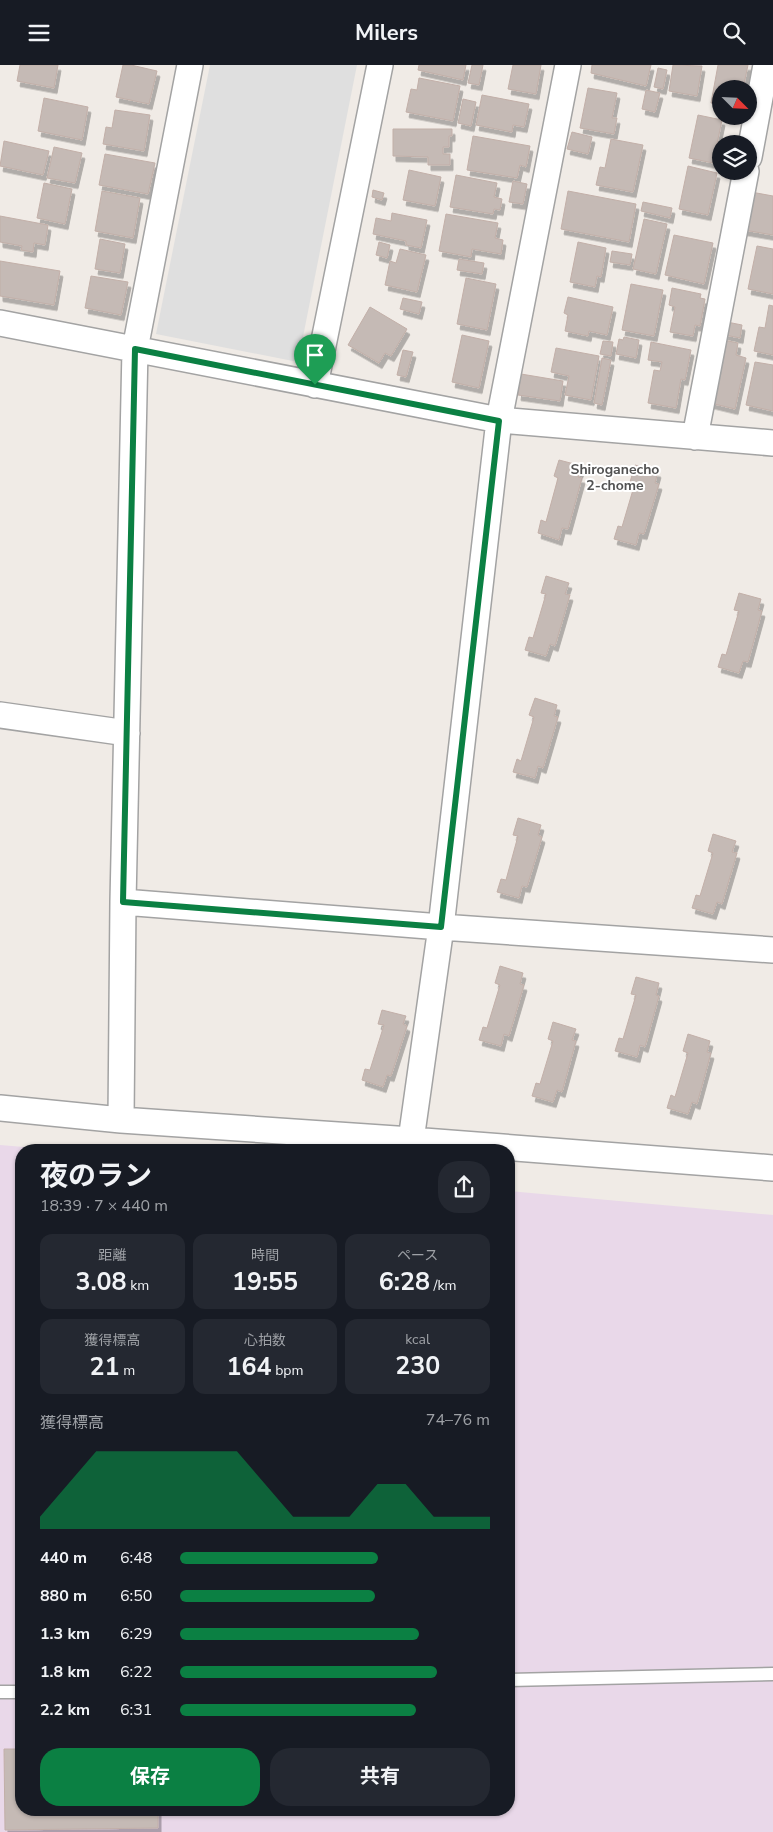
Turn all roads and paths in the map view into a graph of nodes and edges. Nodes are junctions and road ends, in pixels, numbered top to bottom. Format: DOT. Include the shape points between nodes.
graph roads {
  1 [pos="190,65"];
  2 [pos="380,65"];
  3 [pos="568,65"];
  4 [pos="766,65"];
  5 [pos="753,135"];
  6 [pos="744,180"];
  7 [pos="0,323"];
  8 [pos="135,349"];
  9 [pos="315,385"];
  10 [pos="499,421"];
  11 [pos="695,437"];
  12 [pos="773,443"];
  13 [pos="0,715"];
  14 [pos="127,733"];
  15 [pos="123,902"];
  16 [pos="441,927"];
  17 [pos="773,949"];
  18 [pos="0,1107"];
  19 [pos="122,1121"];
  20 [pos="411,1140"];
  21 [pos="463,1144"];
  22 [pos="515,1148"];
  23 [pos="773,1168"];
  24 [pos="773,1674"];
  25 [pos="515,1680"];
  26 [pos="15,1691"];
  27 [pos="0,1692"];
  1 -- 8 [label="street"];
  2 -- 9 [label="street"];
  3 -- 10 [label="street"];
  4 -- 5 [label="street"];
  6 -- 11 [label="street"];
  7 -- 8 [label="street"];
  8 -- 9 [label="street"];
  8 -- 14 [label="street"];
  9 -- 10 [label="street"];
  10 -- 11 [label="street"];
  10 -- 16 [label="street"];
  11 -- 12 [label="street"];
  13 -- 14 [label="street"];
  14 -- 15 [label="street"];
  15 -- 16 [label="street"];
  15 -- 19 [label="street"];
  16 -- 17 [label="street"];
  16 -- 20 [label="street"];
  18 -- 19 [label="street"];
  19 -- 20 [label="street"];
  20 -- 21 [label="street"];
  22 -- 23 [label="street"];
  24 -- 25 [label="lane"];
  26 -- 27 [label="lane"];
}
